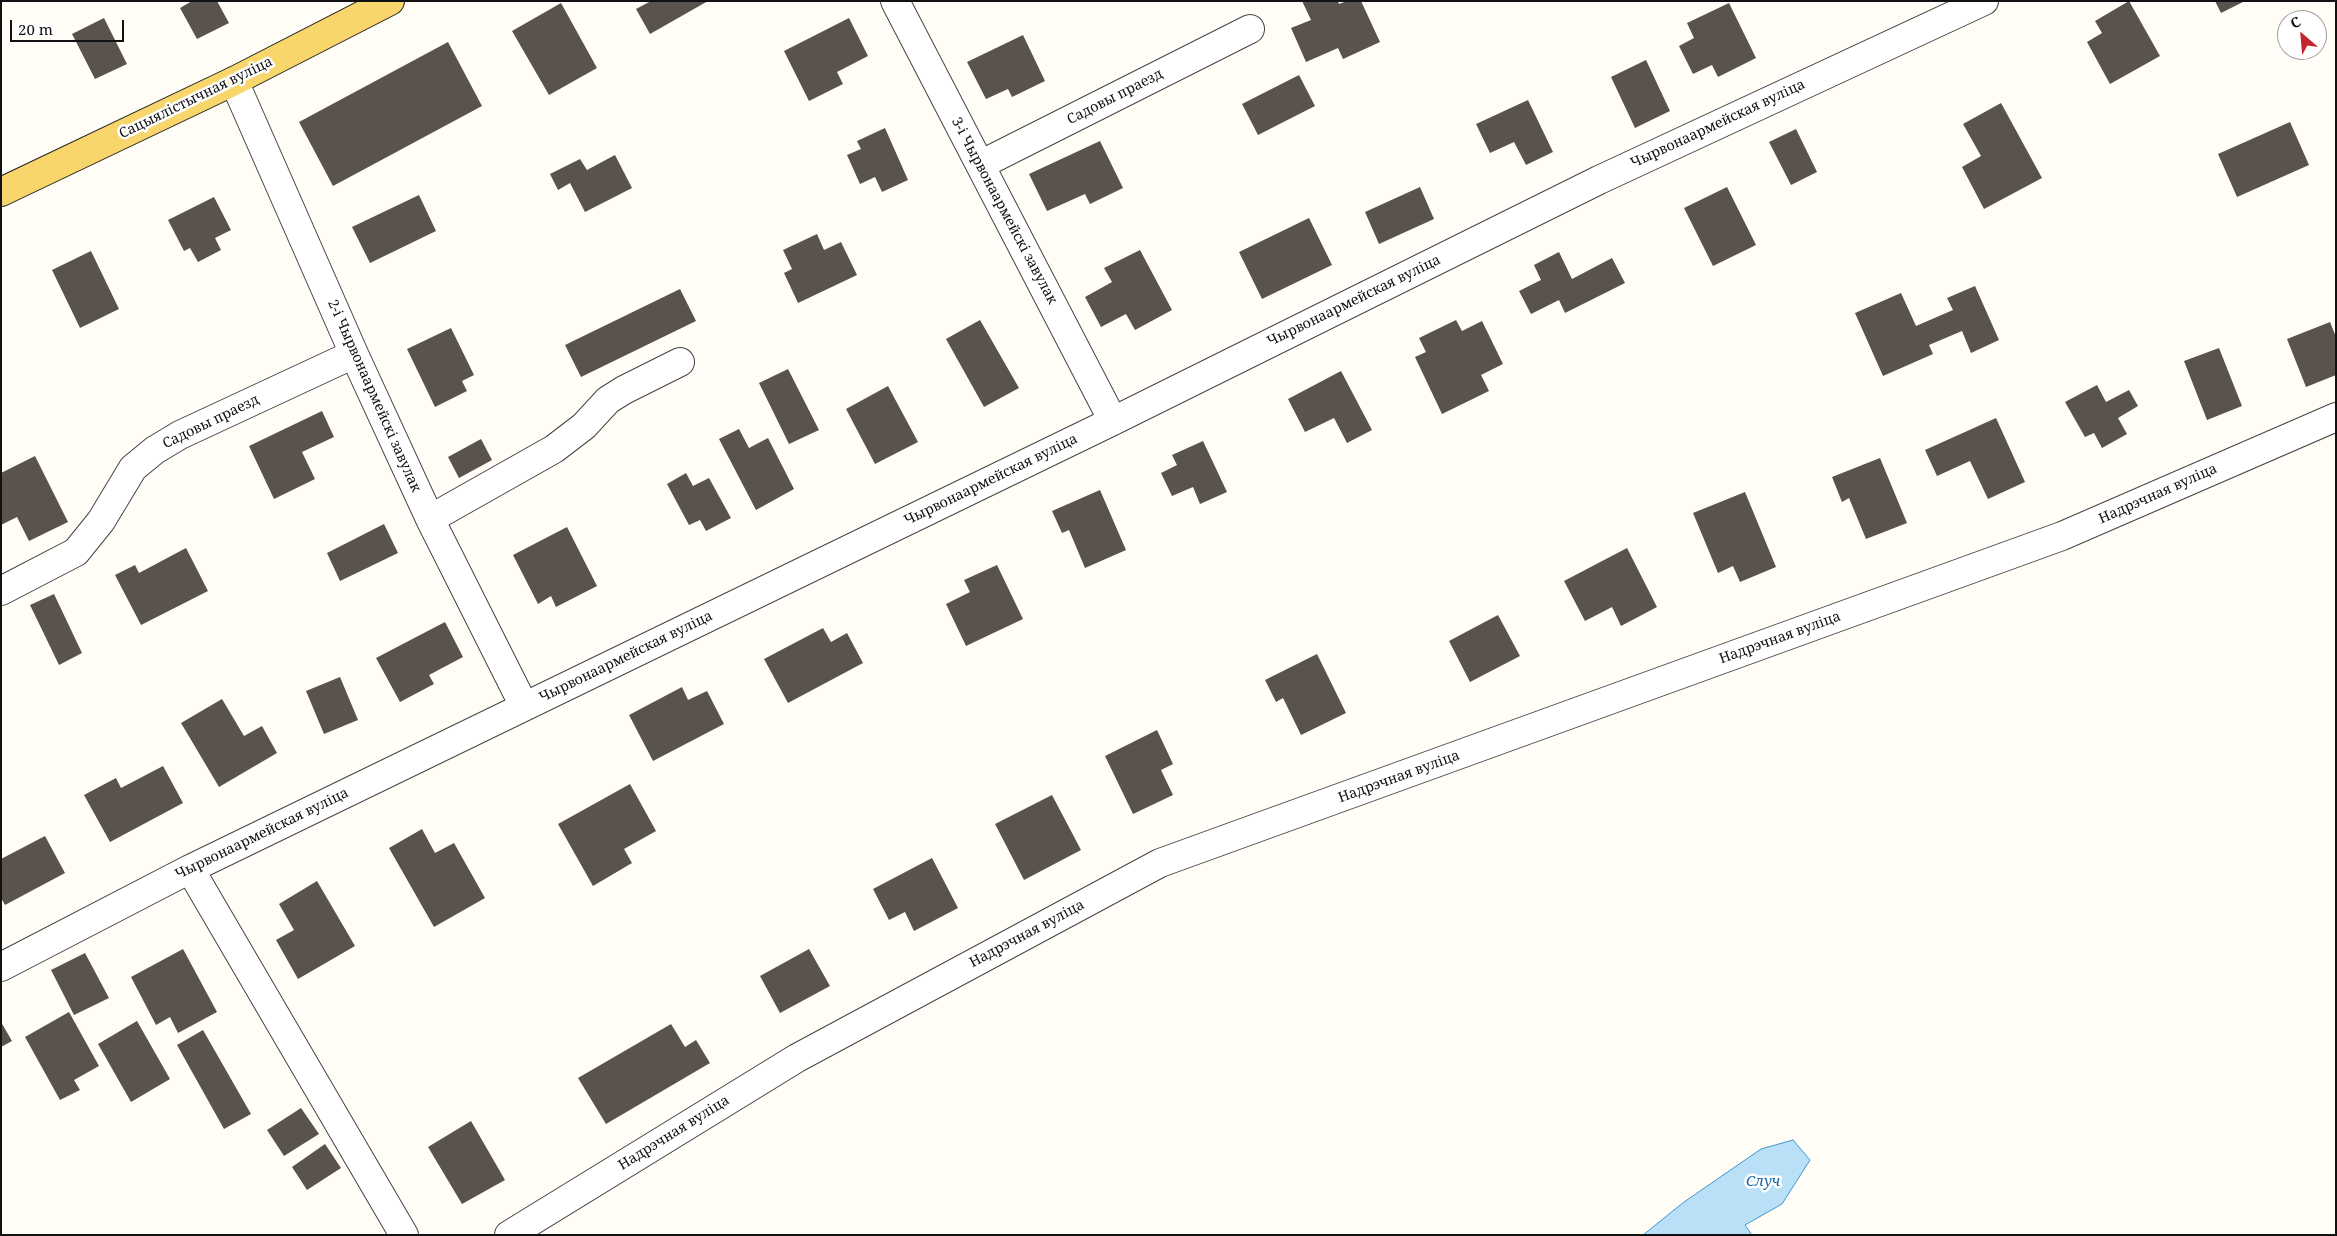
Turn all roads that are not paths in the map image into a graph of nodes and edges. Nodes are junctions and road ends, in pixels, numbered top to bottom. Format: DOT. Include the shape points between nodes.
graph roads {
  1 [pos="390,1"];
  2 [pos="894,1"];
  3 [pos="1984,1"];
  4 [pos="1250,30"];
  5 [pos="234,80"];
  6 [pos="980,165"];
  7 [pos="1,192"];
  8 [pos="354,354"];
  9 [pos="680,362"];
  10 [pos="2336,417"];
  11 [pos="1113,421"];
  12 [pos="430,519"];
  13 [pos="1,591"];
  14 [pos="524,706"];
  15 [pos="190,869"];
  16 [pos="1,967"];
  17 [pos="404,1235"];
  18 [pos="509,1235"];
  1 -- 5 [label="main road, Сацыялістычная вуліца"];
  2 -- 6 [label="street, 3-і Чырвонаармейскі завулак"];
  3 -- 11 [label="street, Чырвонаармейская вуліца" via="1598,180"];
  4 -- 6 [label="street, Садовы праезд"];
  5 -- 7 [label="main road, Сацыялістычная вуліца"];
  5 -- 8 [label="street, 2-і Чырвонаармейскі завулак"];
  6 -- 11 [label="street, 3-і Чырвонаармейскі завулак"];
  8 -- 12 [label="street, 2-і Чырвонаармейскі завулак"];
  8 -- 13 [label="street, Садовы праезд" via="154,450 133,468 101,521 76,552"];
  9 -- 12 [label="street" via="608,400 584,426 554,449"];
  10 -- 18 [label="street, Надрэчная вуліца" via="2062,536 1160,863 797,1058"];
  11 -- 14 [label="street, Чырвонаармейская вуліца"];
  12 -- 14 [label="street, 2-і Чырвонаармейскі завулак"];
  14 -- 15 [label="street, Чырвонаармейская вуліца"];
  15 -- 16 [label="street, Чырвонаармейская вуліца"];
  15 -- 17 [label="street"];
}
